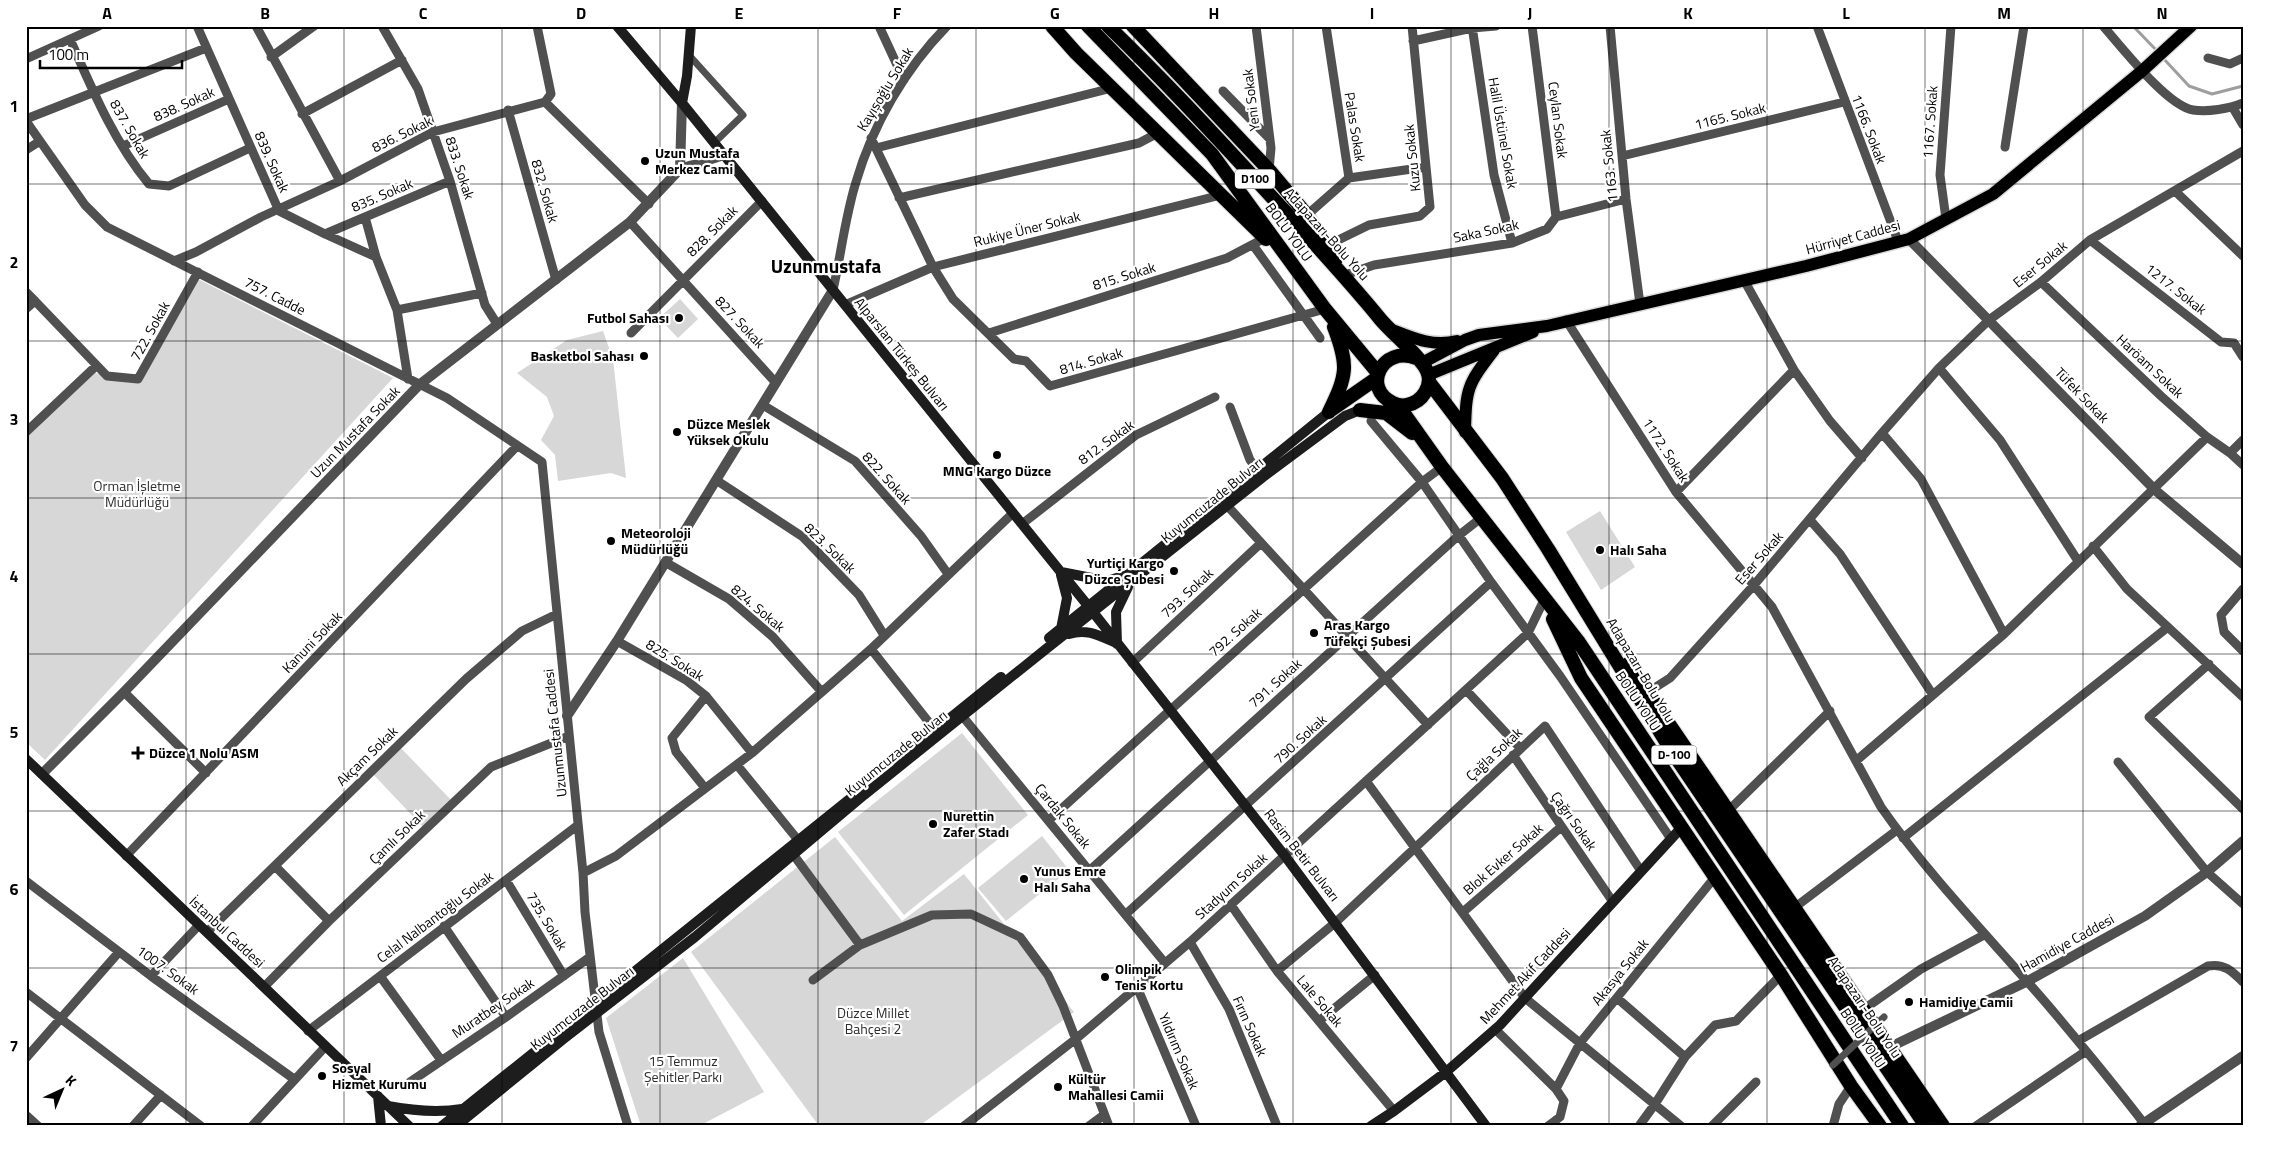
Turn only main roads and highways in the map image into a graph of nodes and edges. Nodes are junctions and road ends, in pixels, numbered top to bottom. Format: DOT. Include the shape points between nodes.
graph roads {
  1 [pos="617,26"];
  2 [pos="690,26"];
  3 [pos="1052,26"];
  4 [pos="1088,26"];
  5 [pos="1108,26"];
  6 [pos="2191,26"];
  7 [pos="1139,28"];
  8 [pos="682,103"];
  9 [pos="1296,268"];
  10 [pos="1345,276"];
  11 [pos="1327,312"];
  12 [pos="1547,326"];
  13 [pos="1389,329"];
  14 [pos="1479,335"];
  15 [pos="1495,349"];
  16 [pos="1424,370"];
  17 [pos="1377,376"];
  18 [pos="1384,398"];
  19 [pos="1398,405"];
  20 [pos="1360,410"];
  21 [pos="1329,412"];
  22 [pos="1465,432"];
  23 [pos="1421,440"];
  24 [pos="1261,474"];
  25 [pos="1548,549"];
  26 [pos="1061,572"];
  27 [pos="1129,579"];
  28 [pos="1544,600"];
  29 [pos="1091,610"];
  30 [pos="1062,632"];
  31 [pos="1117,644"];
  32 [pos="937,733"];
  33 [pos="29,766"];
  34 [pos="1682,827"];
  35 [pos="791,851"];
  36 [pos="1446,1072"];
  37 [pos="378,1096"];
  38 [pos="388,1106"];
  39 [pos="461,1120"];
  40 [pos="1376,1125"];
  41 [pos="381,1126"];
  42 [pos="409,1126"];
  43 [pos="442,1126"];
  44 [pos="1486,1126"];
  45 [pos="1880,1126"];
  46 [pos="1902,1126"];
  47 [pos="1926,1126"];
  48 [pos="1943,1126"];
  1 -- 8 [label="main road, Alparslan Türkeş Bulvarı"];
  2 -- 8 [label="main road"];
  3 -- 9 [label="highway" via="1221,195 1259,242"];
  4 -- 9 [label="highway, BOLU YOLU / D100" via="1212,154"];
  5 -- 10 [label="highway, Adapazarı-Bolu Yolu / D100"];
  6 -- 12 [label="main road, Hürriyet Caddesi" via="1993,194 1904,240"];
  7 -- 10 [label="highway" via="1307,215"];
  8 -- 26 [label="main road, Alparslan Türkeş Bulvarı"];
  9 -- 11 [label="highway, BOLU YOLU / D100"];
  10 -- 13 [label="highway, Adapazarı-Bolu Yolu / D100"];
  11 -- 17 [label="highway, BOLU YOLU / D100"];
  11 -- 21 [label="highway" via="1344,354 1345,374"];
  12 -- 14 [label="main road, Hürriyet Caddesi"];
  12 -- 15 [label="main road, Hürriyet Caddesi"];
  13 -- 14 [label="main road" via="1424,342 1446,343"];
  13 -- 16 [label="highway, Adapazarı-Bolu Yolu / D100"];
  14 -- 16 [label="main road, Hürriyet Caddesi" via="1465,340"];
  15 -- 16 [label="main road, Hürriyet Caddesi"];
  15 -- 22 [label="main road" via="1472,378 1466,397"];
  16 -- 17 [label="highway" via="1401,354 1386,361"];
  16 -- 19 [label="highway" via="1426,390 1415,403"];
  16 -- 22 [label="highway, Adapazarı-Bolu Yolu / D-100"];
  17 -- 18 [label="highway, D100"];
  17 -- 21 [label="highway"];
  18 -- 19 [label="highway"];
  18 -- 20 [label="highway"];
  19 -- 23 [label="highway, BOLU YOLU"];
  20 -- 23 [label="highway" via="1386,413"];
  20 -- 24 [label="main road, Kuyumcuzade Bulvarı" via="1345,416"];
  21 -- 24 [label="main road, Kuyumcuzade Bulvarı"];
  22 -- 25 [label="highway, Adapazarı-Bolu Yolu / D-100" via="1502,478"];
  23 -- 28 [label="highway, BOLU YOLU"];
  24 -- 27 [label="main road, Kuyumcuzade Bulvarı"];
  25 -- 47 [label="highway, Adapazarı-Bolu Yolu / D-100" via="1673,753"];
  25 -- 48 [label="highway"];
  26 -- 27 [label="main road" via="1107,582"];
  26 -- 29 [label="main road, Alparslan Türkeş Bulvarı"];
  26 -- 30 [label="main road" via="1067,598"];
  27 -- 29 [label="main road, Kuyumcuzade Bulvarı"];
  27 -- 31 [label="main road" via="1116,612"];
  28 -- 34 [label="highway" via="1581,678"];
  28 -- 46 [label="highway, BOLU YOLU" via="1583,649"];
  29 -- 30 [label="main road, Kuyumcuzade Bulvarı"];
  29 -- 31 [label="main road, Rasim Betir Bulvarı"];
  30 -- 31 [label="main road" via="1093,633"];
  30 -- 32 [label="main road, Kuyumcuzade Bulvarı"];
  31 -- 36 [label="main road, Rasim Betir Bulvarı" via="1286,856"];
  32 -- 35 [label="main road, Kuyumcuzade Bulvarı"];
  32 -- 35 [label="main road, Kuyumcuzade Bulvarı" via="798,840"];
  33 -- 37 [label="main road, İstanbul Caddesi" via="42,774"];
  34 -- 36 [label="main road, Mehmet Akif Caddesi" via="1495,1030"];
  34 -- 45 [label="highway"];
  35 -- 39 [label="main road, Kuyumcuzade Bulvarı"];
  36 -- 40 [label="main road, Mehmet Akif Caddesi"];
  36 -- 44 [label="main road, Rasim Betir Bulvarı"];
  37 -- 38 [label="main road, İstanbul Caddesi"];
  37 -- 41 [label="main road"];
  38 -- 39 [label="main road"];
  38 -- 42 [label="main road, İstanbul Caddesi"];
  39 -- 43 [label="main road, Kuyumcuzade Bulvarı"];
}
